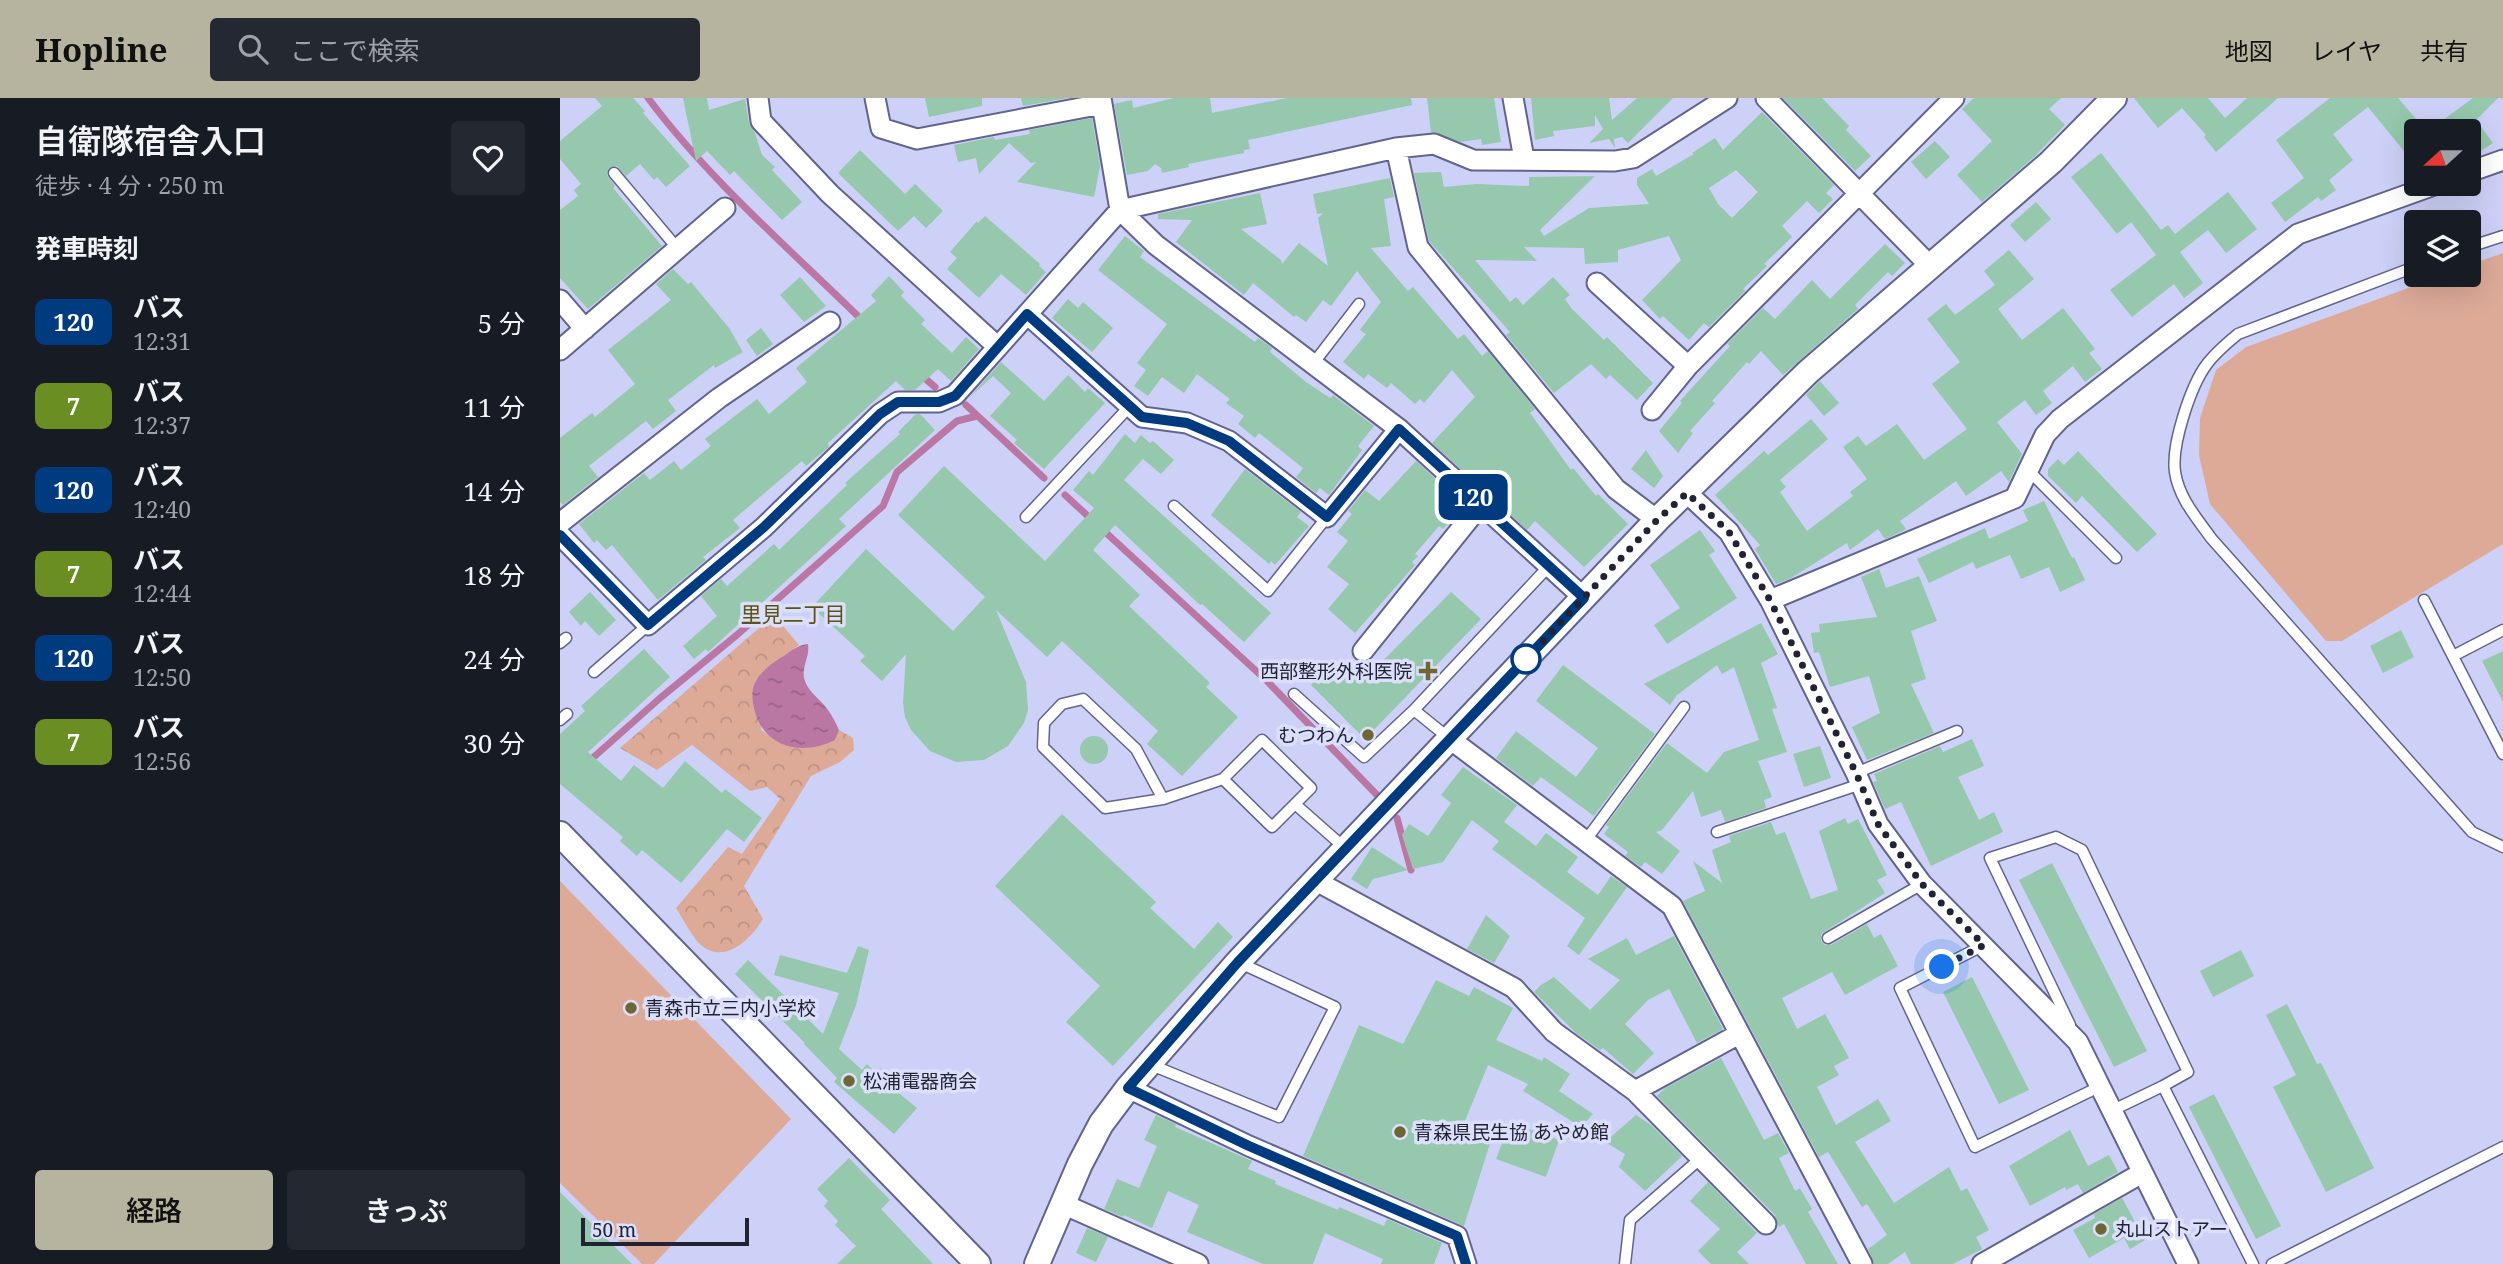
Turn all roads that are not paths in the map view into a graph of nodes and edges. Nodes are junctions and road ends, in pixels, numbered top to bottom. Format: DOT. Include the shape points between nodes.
graph roads {
  1 [pos="758,98"];
  2 [pos="876,98"];
  3 [pos="1513,98"];
  4 [pos="1727,98"];
  5 [pos="1766,98"];
  6 [pos="1954,98"];
  7 [pos="2114,98"];
  8 [pos="1101,101"];
  9 [pos="1396,148"];
  10 [pos="1524,159"];
  11 [pos="2503,160"];
  12 [pos="2482,167"];
  13 [pos="614,173"];
  14 [pos="1861,193"];
  15 [pos="2404,196"];
  16 [pos="725,208"];
  17 [pos="1120,210"];
  18 [pos="2503,236"];
  19 [pos="2481,243"];
  20 [pos="678,249"];
  21 [pos="1931,267"];
  22 [pos="2404,271"];
  23 [pos="1597,284"];
  24 [pos="560,300"];
  25 [pos="1359,304"];
  26 [pos="1027,314"];
  27 [pos="831,321"];
  28 [pos="585,329"];
  29 [pos="998,347"];
  30 [pos="560,351"];
  31 [pos="1313,364"];
  32 [pos="1688,366"];
  33 [pos="1130,406"];
  34 [pos="1652,410"];
  35 [pos="1399,429"];
  36 [pos="2028,470"];
  37 [pos="1687,493"];
  38 [pos="1481,504"];
  39 [pos="1174,506"];
  40 [pos="1026,517"];
  41 [pos="1327,517"];
  42 [pos="1657,520"];
  43 [pos="560,523"];
  44 [pos="560,535"];
  45 [pos="2116,558"];
  46 [pos="1549,566"];
  47 [pos="1584,598"];
  48 [pos="1770,600"];
  49 [pos="2424,600"];
  50 [pos="648,625"];
  51 [pos="2503,630"];
  52 [pos="1363,651"];
  53 [pos="2453,656"];
  54 [pos="594,672"];
  55 [pos="1294,694"];
  56 [pos="1684,707"];
  57 [pos="1415,710"];
  58 [pos="1956,730"];
  59 [pos="1450,739"];
  60 [pos="2503,754"];
  61 [pos="1858,778"];
  62 [pos="1223,779"];
  63 [pos="1163,799"];
  64 [pos="1295,804"];
  65 [pos="1717,832"];
  66 [pos="560,834"];
  67 [pos="1586,841"];
  68 [pos="2503,847"];
  69 [pos="1346,849"];
  70 [pos="1316,881"];
  71 [pos="1922,884"];
  72 [pos="1828,938"];
  73 [pos="1984,945"];
  74 [pos="1238,962"];
  75 [pos="1739,1034"];
  76 [pos="2078,1042"];
  77 [pos="1149,1064"];
  78 [pos="2163,1086"];
  79 [pos="2099,1087"];
  80 [pos="1128,1088"];
  81 [pos="1635,1091"];
  82 [pos="2111,1111"];
  83 [pos="2503,1147"];
  84 [pos="1701,1158"];
  85 [pos="2142,1173"];
  86 [pos="1063,1204"];
  87 [pos="1766,1224"];
  88 [pos="978,1264"];
  89 [pos="1037,1264"];
  90 [pos="1198,1264"];
  91 [pos="1466,1264"];
  92 [pos="1625,1264"];
  93 [pos="1862,1264"];
  94 [pos="1982,1264"];
  95 [pos="2188,1264"];
  96 [pos="2253,1264"];
  97 [pos="2272,1264"];
  1 -- 29 [label="street" via="761,121 830,194"];
  2 -- 8 [label="street" via="881,128 917,139"];
  3 -- 10 [label="street"];
  4 -- 10 [label="street" via="1633,158"];
  5 -- 14 [label="street"];
  6 -- 14 [label="street"];
  7 -- 21 [label="street" via="2051,162"];
  8 -- 17 [label="street"];
  9 -- 10 [label="street" via="1434,144 1474,160"];
  9 -- 17 [label="street"];
  9 -- 42 [label="street" via="1418,247 1616,489"];
  11 -- 12 [label="street"];
  13 -- 20 [label="lane"];
  14 -- 21 [label="street"];
  14 -- 32 [label="street"];
  15 -- 36 [label="street" via="2298,234 2060,419 2045,435"];
  16 -- 20 [label="street"];
  17 -- 26 [label="street"];
  17 -- 31 [label="street" via="1156,245"];
  18 -- 19 [label="lane"];
  20 -- 28 [label="street"];
  21 -- 37 [label="street" via="1808,372"];
  22 -- 68 [label="lane" via="2238,334 2221,347 2193,388 2179,434 2175,470 2184,500 2211,538 2472,832"];
  23 -- 32 [label="street"];
  24 -- 28 [label="street"];
  25 -- 31 [label="lane"];
  26 -- 29 [label="street"];
  26 -- 33 [label="street"];
  27 -- 43 [label="street" via="719,398"];
  28 -- 30 [label="street"];
  29 -- 50 [label="street" via="955,396 939,402 898,402 880,414 764,527"];
  31 -- 35 [label="street"];
  32 -- 34 [label="street"];
  33 -- 40 [label="lane"];
  33 -- 41 [label="street" via="1142,417 1187,423 1229,441"];
  35 -- 38 [label="street"];
  35 -- 41 [label="street"];
  36 -- 45 [label="lane"];
  36 -- 48 [label="street" via="2015,498"];
  37 -- 42 [label="street"];
  37 -- 48 [label="street" via="1729,532"];
  38 -- 46 [label="street"];
  38 -- 52 [label="street"];
  39 -- 41 [label="lane" via="1268,591"];
  42 -- 47 [label="street"];
  44 -- 50 [label="street"];
  46 -- 47 [label="street"];
  46 -- 57 [label="lane"];
  47 -- 59 [label="street"];
  48 -- 61 [label="street"];
  49 -- 53 [label="lane"];
  50 -- 54 [label="lane"];
  51 -- 53 [label="lane"];
  53 -- 60 [label="lane"];
  55 -- 57 [label="lane" via="1364,757"];
  56 -- 67 [label="lane"];
  57 -- 59 [label="lane"];
  58 -- 61 [label="lane"];
  59 -- 67 [label="street"];
  59 -- 69 [label="street"];
  61 -- 65 [label="lane"];
  61 -- 71 [label="street" via="1878,824"];
  62 -- 63 [label="lane"];
  62 -- 64 [label="lane" via="1272,827"];
  62 -- 64 [label="lane" via="1262,740 1311,788"];
  63 -- 63 [label="lane" via="1105,808 1043,747 1044,723 1062,704 1083,699 1136,749"];
  64 -- 69 [label="lane"];
  66 -- 88 [label="street"];
  67 -- 75 [label="street" via="1672,906"];
  69 -- 70 [label="street"];
  70 -- 74 [label="street"];
  70 -- 81 [label="street" via="1514,988 1554,1032"];
  71 -- 72 [label="lane"];
  71 -- 73 [label="street"];
  73 -- 76 [label="street"];
  73 -- 79 [label="lane" via="1900,988 1975,1147"];
  74 -- 77 [label="street"];
  74 -- 77 [label="lane" via="1335,1007 1279,1117"];
  75 -- 81 [label="street"];
  75 -- 93 [label="street"];
  76 -- 78 [label="lane" via="1990,858 2056,837 2082,850 2188,1072"];
  76 -- 79 [label="street"];
  77 -- 80 [label="street"];
  78 -- 82 [label="lane"];
  78 -- 96 [label="lane"];
  79 -- 82 [label="street"];
  80 -- 86 [label="street" via="1101,1124"];
  80 -- 91 [label="street" via="1457,1236"];
  81 -- 84 [label="street"];
  82 -- 85 [label="street"];
  83 -- 97 [label="lane"];
  84 -- 87 [label="street"];
  84 -- 92 [label="lane" via="1630,1220"];
  85 -- 94 [label="street"];
  85 -- 95 [label="street"];
  86 -- 89 [label="street"];
  86 -- 90 [label="street"];
}
